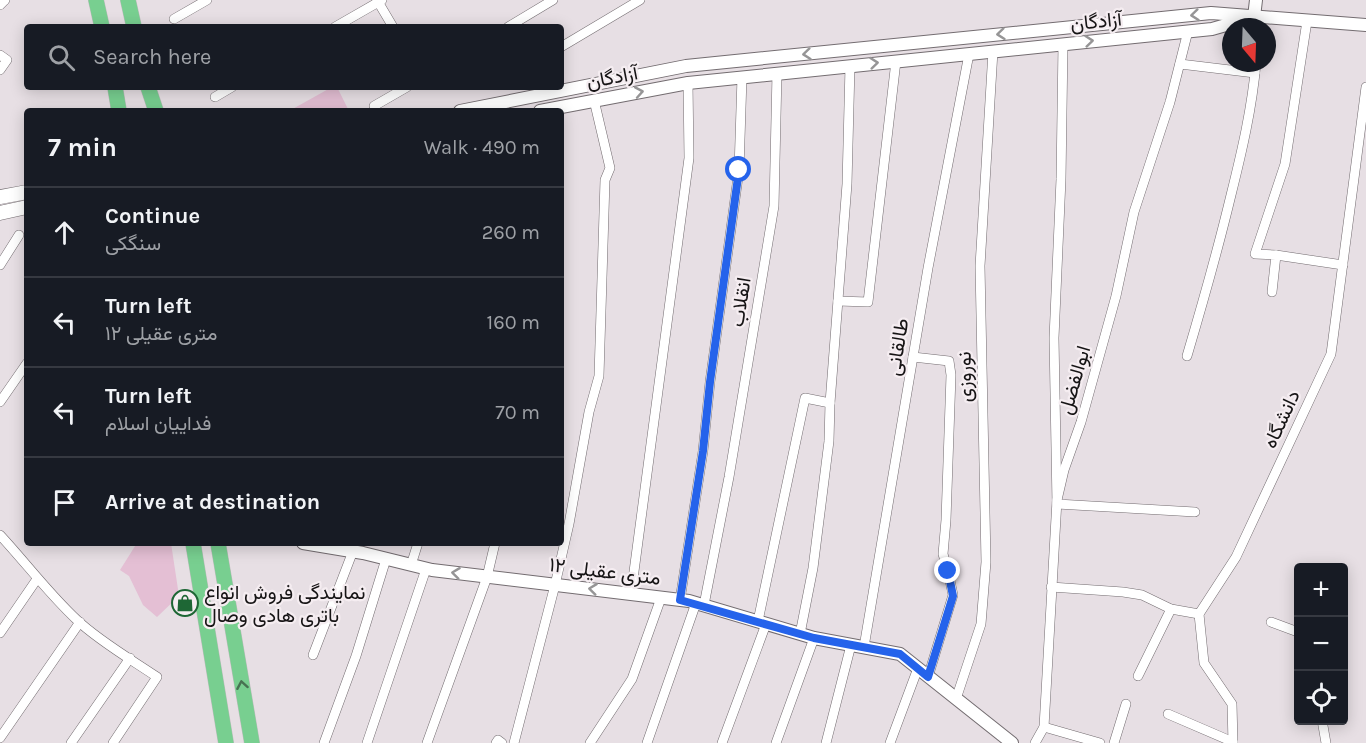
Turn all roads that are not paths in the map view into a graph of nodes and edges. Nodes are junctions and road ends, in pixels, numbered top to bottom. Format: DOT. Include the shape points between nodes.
graph roads {
  1 [pos="5,0"];
  2 [pos="96,0"];
  3 [pos="128,0"];
  4 [pos="207,0"];
  5 [pos="553,0"];
  6 [pos="640,0"];
  7 [pos="1256,0"];
  8 [pos="379,1"];
  9 [pos="0,5"];
  10 [pos="1240,18"];
  11 [pos="1258,18"];
  12 [pos="174,19"];
  13 [pos="1276,21"];
  14 [pos="1307,21"];
  15 [pos="101,24"];
  16 [pos="133,24"];
  17 [pos="340,24"];
  18 [pos="391,24"];
  19 [pos="513,24"];
  20 [pos="1366,25"];
  21 [pos="1222,27"];
  22 [pos="1188,31"];
  23 [pos="1063,44"];
  24 [pos="564,45"];
  25 [pos="993,51"];
  26 [pos="969,54"];
  27 [pos="0,55"];
  28 [pos="896,61"];
  29 [pos="1180,64"];
  30 [pos="850,66"];
  31 [pos="0,69"];
  32 [pos="1255,73"];
  33 [pos="777,74"];
  34 [pos="742,77"];
  35 [pos="611,81"];
  36 [pos="688,83"];
  37 [pos="1366,87"];
  38 [pos="116,90"];
  39 [pos="149,90"];
  40 [pos="227,90"];
  41 [pos="402,90"];
  42 [pos="614,96"];
  43 [pos="215,97"];
  44 [pos="594,100"];
  45 [pos="374,106"];
  46 [pos="118,108"];
  47 [pos="155,108"];
  48 [pos="475,108"];
  49 [pos="555,108"];
  50 [pos="24,193"];
  51 [pos="0,197"];
  52 [pos="24,208"];
  53 [pos="0,213"];
  54 [pos="19,235"];
  55 [pos="1276,255"];
  56 [pos="0,265"];
  57 [pos="1343,265"];
  58 [pos="1272,291"];
  59 [pos="838,301"];
  60 [pos="1187,356"];
  61 [pos="913,357"];
  62 [pos="24,367"];
  63 [pos="0,402"];
  64 [pos="830,403"];
  65 [pos="1057,504"];
  66 [pos="1195,512"];
  67 [pos="0,535"];
  68 [pos="193,546"];
  69 [pos="219,546"];
  70 [pos="332,546"];
  71 [pos="417,546"];
  72 [pos="494,546"];
  73 [pos="564,546"];
  74 [pos="564,546"];
  75 [pos="352,551"];
  76 [pos="386,559"];
  77 [pos="411,565"];
  78 [pos="426,569"];
  79 [pos="487,577"];
  80 [pos="37,579"];
  81 [pos="555,585"];
  82 [pos="1051,587"];
  83 [pos="631,594"];
  84 [pos="662,598"];
  85 [pos="680,600"];
  86 [pos="700,604"];
  87 [pos="1171,609"];
  88 [pos="1199,614"];
  89 [pos="80,622"];
  90 [pos="1271,622"];
  91 [pos="762,623"];
  92 [pos="1294,630"];
  93 [pos="0,633"];
  94 [pos="800,634"];
  95 [pos="814,638"];
  96 [pos="851,645"];
  97 [pos="864,648"];
  98 [pos="313,655"];
  99 [pos="130,658"];
  100 [pos="918,668"];
  101 [pos="1138,676"];
  102 [pos="928,677"];
  103 [pos="956,699"];
  104 [pos="1126,704"];
  105 [pos="1168,714"];
  106 [pos="1323,725"];
  107 [pos="1044,727"];
  108 [pos="0,738"];
  109 [pos="115,742"];
  110 [pos="1233,742"];
  111 [pos="71,743"];
  112 [pos="226,743"];
  113 [pos="252,743"];
  114 [pos="324,743"];
  115 [pos="368,743"];
  116 [pos="427,743"];
  117 [pos="496,743"];
  118 [pos="502,743"];
  119 [pos="514,743"];
  120 [pos="590,743"];
  121 [pos="647,743"];
  122 [pos="722,743"];
  123 [pos="776,743"];
  124 [pos="826,743"];
  125 [pos="890,743"];
  126 [pos="1012,743"];
  127 [pos="1035,743"];
  128 [pos="1100,743"];
  129 [pos="1114,743"];
  130 [pos="1326,743"];
  1 -- 9 [label="street"];
  2 -- 15 [label="highway"];
  3 -- 16 [label="highway"];
  4 -- 12 [label="street"];
  5 -- 19 [label="street"];
  6 -- 24 [label="street"];
  7 -- 11 [label="street"];
  8 -- 17 [label="street"];
  8 -- 18 [label="street"];
  10 -- 35 [label="street, آزادگان, one-way" via="1211,13 686,66"];
  13 -- 14 [label="street"];
  14 -- 20 [label="street"];
  14 -- 55 [label="street" via="1285,164 1255,254"];
  21 -- 22 [label="street, آزادگان"];
  23 -- 22 [label="street, آزادگان, one-way"];
  22 -- 29 [label="street, ابوالفضل"];
  23 -- 25 [label="street, آزادگان"];
  23 -- 65 [label="street" via="1054,338"];
  25 -- 26 [label="street, آزادگان"];
  25 -- 103 [label="street, نوروزی" via="980,266 986,562 981,624"];
  26 -- 28 [label="street, آزادگان"];
  26 -- 61 [label="street, طالقانی"];
  27 -- 31 [label="street" via="7,60"];
  30 -- 28 [label="street, آزادگان, one-way"];
  28 -- 59 [label="street" via="868,302"];
  29 -- 32 [label="street"];
  29 -- 65 [label="street, ابوالفضل" via="1134,212 1116,296"];
  30 -- 33 [label="street, آزادگان"];
  30 -- 59 [label="street" via="847,184"];
  32 -- 60 [label="street" via="1242,154"];
  33 -- 34 [label="street, آزادگان"];
  33 -- 86 [label="street, انقلاب" via="774,206 729,477"];
  34 -- 36 [label="street, آزادگان"];
  34 -- 85 [label="street" via="739,170"];
  35 -- 42 [label="street"];
  35 -- 48 [label="street, آزادگان"];
  42 -- 36 [label="street, آزادگان, one-way"];
  36 -- 83 [label="street" via="689,158"];
  37 -- 57 [label="street, دانشگاه"];
  38 -- 46 [label="highway"];
  39 -- 47 [label="highway"];
  40 -- 43 [label="street"];
  41 -- 45 [label="street"];
  42 -- 44 [label="street, آزادگان"];
  44 -- 49 [label="street, آزادگان"];
  44 -- 74 [label="street" via="610,168 605,180 599,376"];
  50 -- 51 [label="main road"];
  52 -- 53 [label="main road"];
  54 -- 56 [label="street"];
  55 -- 57 [label="street"];
  55 -- 58 [label="street"];
  57 -- 88 [label="street, دانشگاه" via="1331,354 1236,557"];
  59 -- 64 [label="street"];
  61 -- 97 [label="street, طالقانی"];
  61 -- 102 [label="street" via="949,361 951,375 943,554 953,596"];
  62 -- 63 [label="street"];
  64 -- 91 [label="street" via="805,398"];
  64 -- 94 [label="street" via="828,452 813,568"];
  65 -- 66 [label="street"];
  65 -- 82 [label="street, ابوالفضل"];
  67 -- 80 [label="street"];
  68 -- 112 [label="highway"];
  113 -- 69 [label="highway, one-way"];
  70 -- 75 [label="street, ۱۲ متری عقیلی"];
  71 -- 77 [label="street"];
  72 -- 79 [label="street"];
  73 -- 81 [label="street"];
  75 -- 76 [label="street, ۱۲ متری عقیلی"];
  75 -- 98 [label="street"];
  76 -- 77 [label="street, ۱۲ متری عقیلی"];
  76 -- 114 [label="street"];
  77 -- 78 [label="street, ۱۲ متری عقیلی"];
  79 -- 78 [label="street, ۱۲ متری عقیلی, one-way"];
  78 -- 115 [label="street"];
  79 -- 81 [label="street, ۱۲ متری عقیلی"];
  79 -- 116 [label="street"];
  80 -- 89 [label="street"];
  80 -- 93 [label="street"];
  83 -- 81 [label="street, ۱۲ متری عقیلی, one-way"];
  81 -- 119 [label="street"];
  82 -- 87 [label="street" via="1142,595"];
  82 -- 107 [label="street, ابوالفضل"];
  83 -- 84 [label="street, ۱۲ متری عقیلی"];
  84 -- 85 [label="street, ۱۲ متری عقیلی"];
  84 -- 120 [label="street" via="632,679"];
  85 -- 86 [label="street, ۱۲ متری عقیلی"];
  86 -- 91 [label="street, ۱۲ متری عقیلی"];
  86 -- 121 [label="street, انقلاب"];
  87 -- 88 [label="street"];
  87 -- 101 [label="street"];
  88 -- 110 [label="street" via="1204,663 1232,704"];
  89 -- 99 [label="street"];
  89 -- 108 [label="street"];
  90 -- 92 [label="street"];
  91 -- 94 [label="street, ۱۲ متری عقیلی"];
  91 -- 122 [label="street"];
  94 -- 95 [label="street, ۱۲ متری عقیلی"];
  95 -- 96 [label="street, ۱۲ متری عقیلی"];
  95 -- 123 [label="street"];
  96 -- 97 [label="street, ۱۲ متری عقیلی"];
  96 -- 124 [label="street"];
  97 -- 100 [label="street, ۱۲ متری عقیلی" via="900,654"];
  99 -- 109 [label="street" via="156,677"];
  99 -- 111 [label="street"];
  100 -- 102 [label="street, ۱۲ متری عقیلی"];
  100 -- 125 [label="street"];
  102 -- 103 [label="street, ۱۲ متری عقیلی"];
  103 -- 126 [label="street, ۱۲ متری عقیلی"];
  104 -- 129 [label="street"];
  105 -- 110 [label="street"];
  106 -- 130 [label="street"];
  107 -- 127 [label="street, ابوالفضل"];
  107 -- 128 [label="street"];
  117 -- 118 [label="street"];
}
